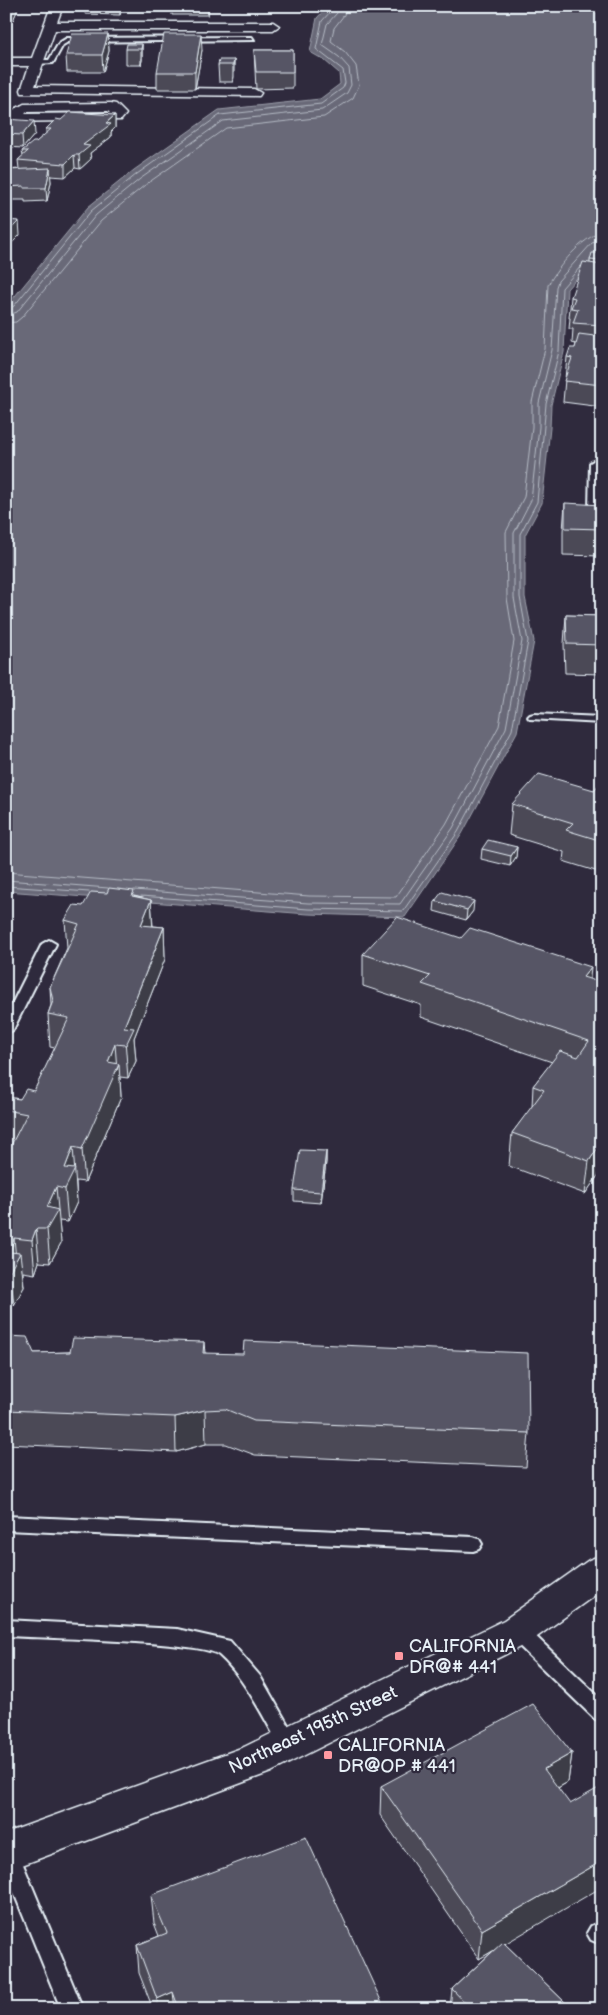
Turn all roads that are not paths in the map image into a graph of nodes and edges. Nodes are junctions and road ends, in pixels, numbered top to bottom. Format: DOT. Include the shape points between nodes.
graph roads {
  1 [pos="57,6"];
  2 [pos="51,26"];
  3 [pos="273,26"];
  4 [pos="252,39"];
  5 [pos="6,62"];
  6 [pos="36,62"];
  7 [pos="254,93"];
  8 [pos="9,118"];
  9 [pos="602,463"];
  10 [pos="594,511"];
  11 [pos="534,716"];
  12 [pos="602,720"];
  13 [pos="49,944"];
  14 [pos="6,1030"];
  15 [pos="6,1523"];
  16 [pos="474,1544"];
  17 [pos="602,1570"];
  18 [pos="6,1628"];
  19 [pos="517,1631"];
  20 [pos="602,1713"];
  21 [pos="289,1744"];
  22 [pos="7,1851"];
  23 [pos="72,2009"];
  1 -- 2 [label="street"];
  2 -- 3 [label="street"];
  2 -- 6 [label="street"];
  4 -- 6 [label="lane" via="67,40 51,62"];
  5 -- 6 [label="street"];
  6 -- 7 [label="street" via="27,90 34,92"];
  8 -- 8 [label="street" via="116,117 119,114 111,107 24,108"];
  9 -- 10 [label="lane" via="595,462"];
  11 -- 12 [label="lane"];
  13 -- 14 [label="lane"];
  15 -- 16 [label="lane"];
  17 -- 19 [label="street, Northeast 195th Street"];
  18 -- 21 [label="lane" via="177,1637 223,1647 253,1682"];
  19 -- 20 [label="lane"];
  19 -- 21 [label="street, Northeast 195th Street"];
  21 -- 22 [label="street, Northeast 195th Street" via="257,1760"];
  22 -- 23 [label="lane"];
}
